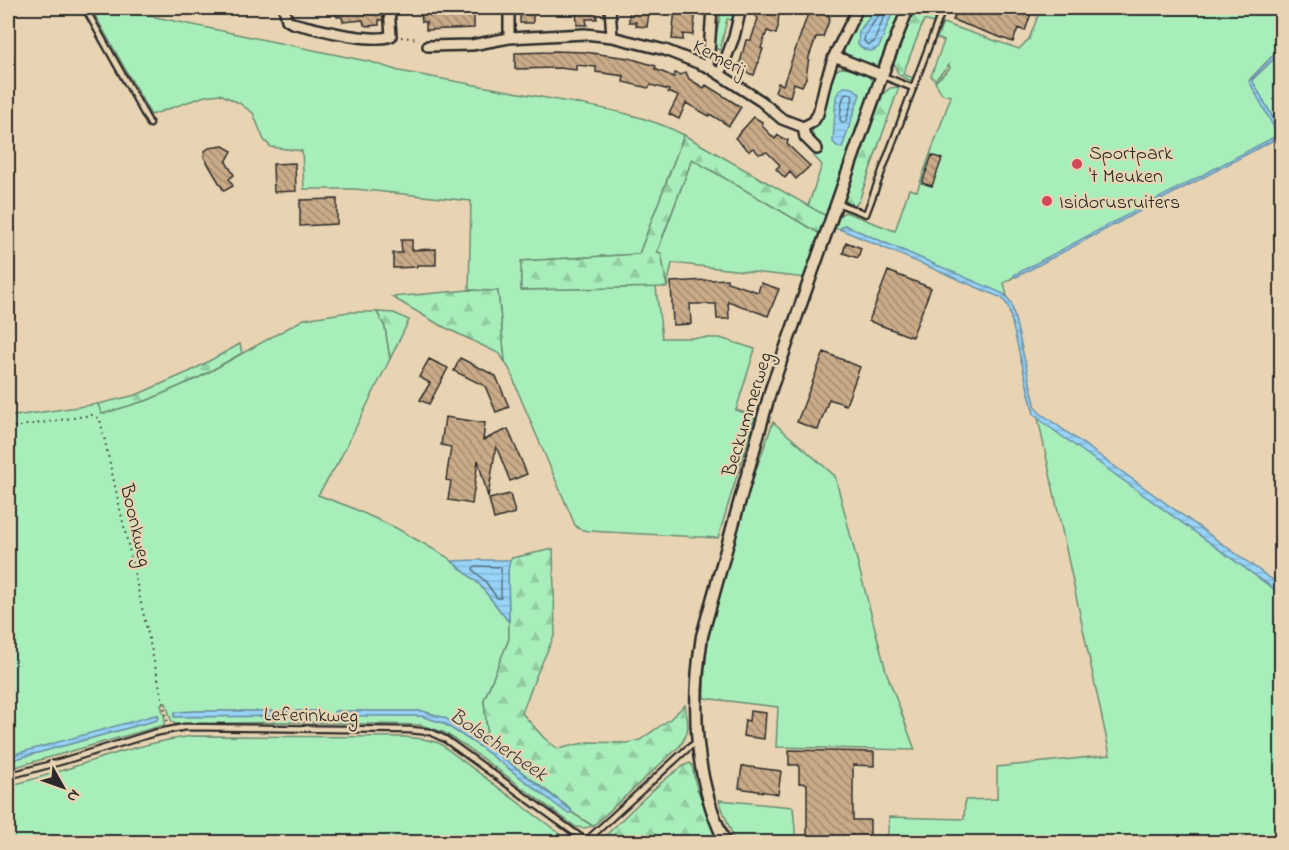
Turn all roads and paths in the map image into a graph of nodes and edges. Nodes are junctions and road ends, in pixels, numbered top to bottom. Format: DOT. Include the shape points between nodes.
graph roads {
  1 [pos="85,8"];
  2 [pos="284,8"];
  3 [pos="389,8"];
  4 [pos="510,8"];
  5 [pos="610,8"];
  6 [pos="712,8"];
  7 [pos="741,8"];
  8 [pos="858,8"];
  9 [pos="908,8"];
  10 [pos="943,8"];
  11 [pos="391,36"];
  12 [pos="612,36"];
  13 [pos="509,38"];
  14 [pos="428,46"];
  15 [pos="834,56"];
  16 [pos="708,67"];
  17 [pos="720,74"];
  18 [pos="882,75"];
  19 [pos="913,88"];
  20 [pos="150,124"];
  21 [pos="802,127"];
  22 [pos="817,149"];
  23 [pos="837,204"];
  24 [pos="8,428"];
  25 [pos="169,729"];
  26 [pos="697,742"];
  27 [pos="8,776"];
  28 [pos="586,842"];
  29 [pos="725,843"];
  1 -- 20 [label="lane"];
  2 -- 11 [label="street" via="292,23 358,36"];
  3 -- 11 [label="street"];
  4 -- 13 [label="street"];
  5 -- 12 [label="street"];
  6 -- 16 [label="street"];
  7 -- 17 [label="street"];
  8 -- 15 [label="street"];
  9 -- 18 [label="street, Beckummerweg"];
  10 -- 19 [label="lane"];
  11 -- 14 [label="path" via="428,39"];
  12 -- 13 [label="street, Kemerij"];
  12 -- 16 [label="street, Kemerij"];
  13 -- 14 [label="street, Kemerij" via="472,45"];
  15 -- 18 [label="street"];
  15 -- 21 [label="street" via="819,114"];
  16 -- 17 [label="street, Kemerij"];
  17 -- 21 [label="street, Kemerij" via="782,119"];
  18 -- 19 [label="lane"];
  18 -- 23 [label="street, Beckummerweg"];
  19 -- 23 [label="lane" via="866,214"];
  21 -- 22 [label="street, Kemerij" via="805,137"];
  23 -- 26 [label="street, Beckummerweg" via="771,389 710,603 696,671"];
  24 -- 25 [label="path, Boonkweg" via="92,415 100,419"];
  25 -- 27 [label="lane, Leferinkweg"];
  25 -- 28 [label="lane, Leferinkweg" via="430,732 444,738"];
  26 -- 28 [label="lane, Leferinkweg"];
  26 -- 29 [label="street, Beckummerweg" via="706,789"];
}
